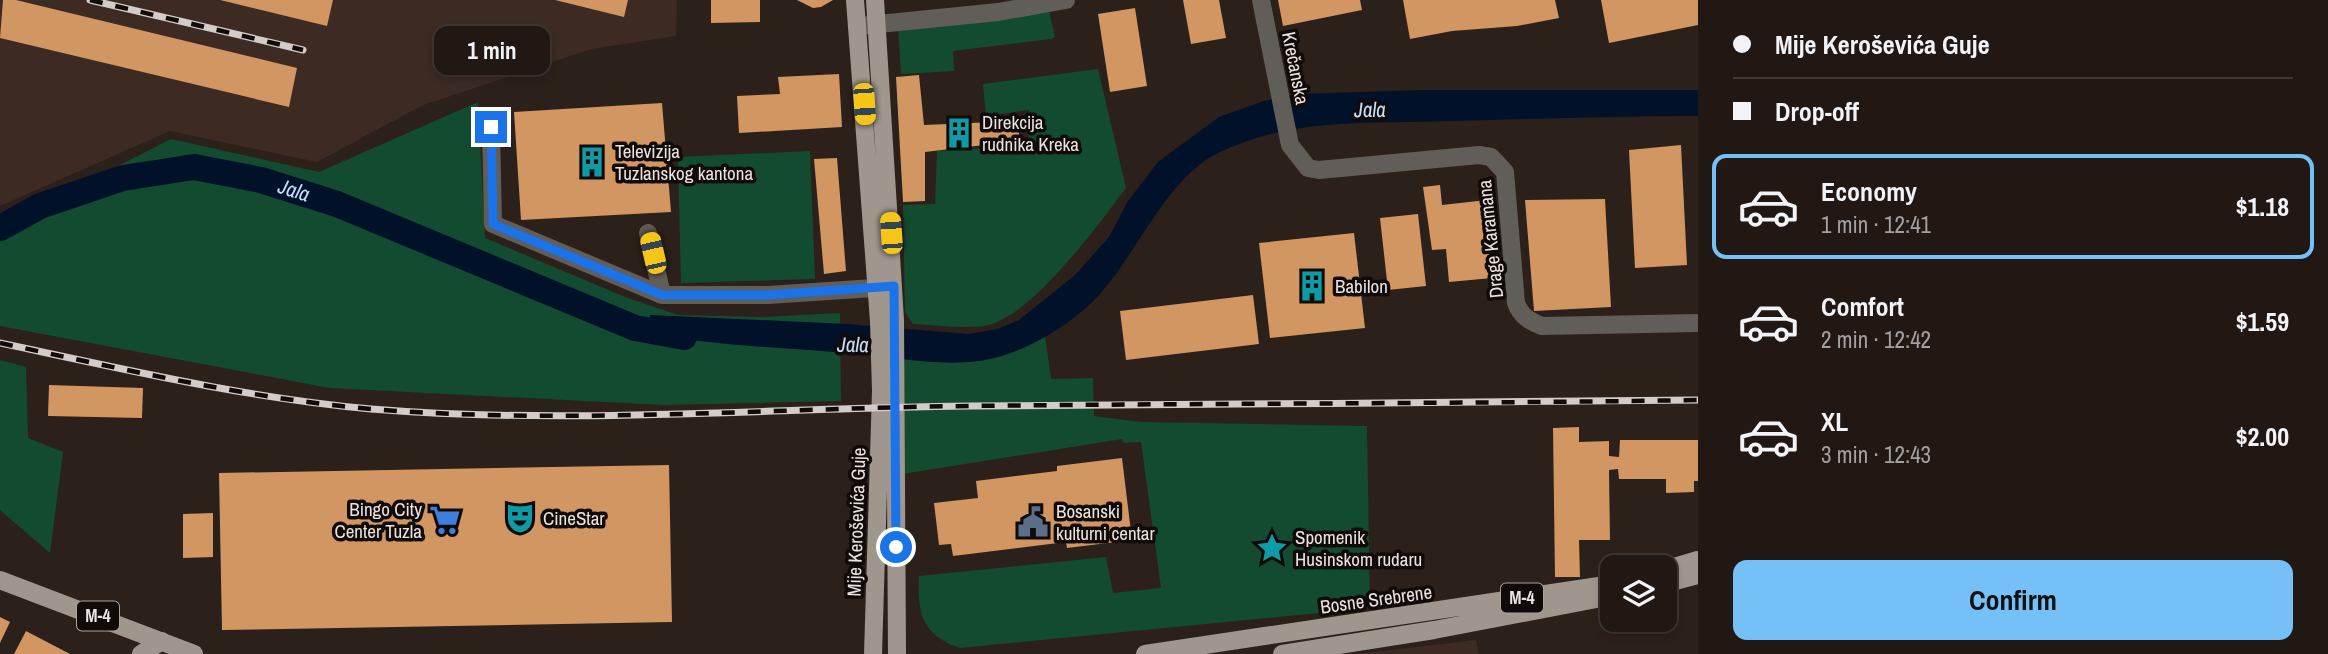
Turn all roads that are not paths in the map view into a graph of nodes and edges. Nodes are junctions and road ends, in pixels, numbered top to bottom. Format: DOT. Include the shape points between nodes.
graph roads {
  1 [pos="855,0"];
  2 [pos="875,0"];
  3 [pos="1066,0"];
  4 [pos="1261,0"];
  5 [pos="868,25"];
  6 [pos="491,127"];
  7 [pos="1290,145"];
  8 [pos="648,233"];
  9 [pos="886,287"];
  10 [pos="662,295"];
  11 [pos="1698,323"];
  12 [pos="888,392"];
  13 [pos="1698,560"];
  14 [pos="1677,566"];
  15 [pos="1698,575"];
  16 [pos="0,580"];
  17 [pos="1677,580"];
  18 [pos="1600,586"];
  19 [pos="1600,598"];
  20 [pos="162,642"];
  21 [pos="1305,652"];
  22 [pos="189,653"];
  23 [pos="141,654"];
  24 [pos="873,654"];
  25 [pos="897,654"];
  26 [pos="1145,654"];
  27 [pos="1282,654"];
  1 -- 5 [label="main road"];
  2 -- 5 [label="main road"];
  3 -- 5 [label="street"];
  4 -- 7 [label="street, Krečanska"];
  5 -- 9 [label="main road"];
  6 -- 10 [label="street" via="493,224"];
  7 -- 11 [label="street, Drage Karamana" via="1308,168 1319,170 1491,157 1505,172 1516,303 1529,321 1542,326"];
  8 -- 10 [label="street"];
  9 -- 10 [label="street" via="768,295"];
  9 -- 12 [label="main road"];
  12 -- 24 [label="main road, Mije Keroševića Guje"];
  12 -- 25 [label="main road, Mije Keroševića Guje"];
  13 -- 14 [label="main road"];
  15 -- 17 [label="main road"];
  16 -- 20 [label="main road, M-4"];
  18 -- 26 [label="main road, Bosne Srebrene / M-4"];
  19 -- 21 [label="main road, Bosne Srebrene / M-4"];
  20 -- 22 [label="main road, M-4"];
  20 -- 23 [label="main road"];
  21 -- 27 [label="main road, Bosne Srebrene / M-4"];
}
